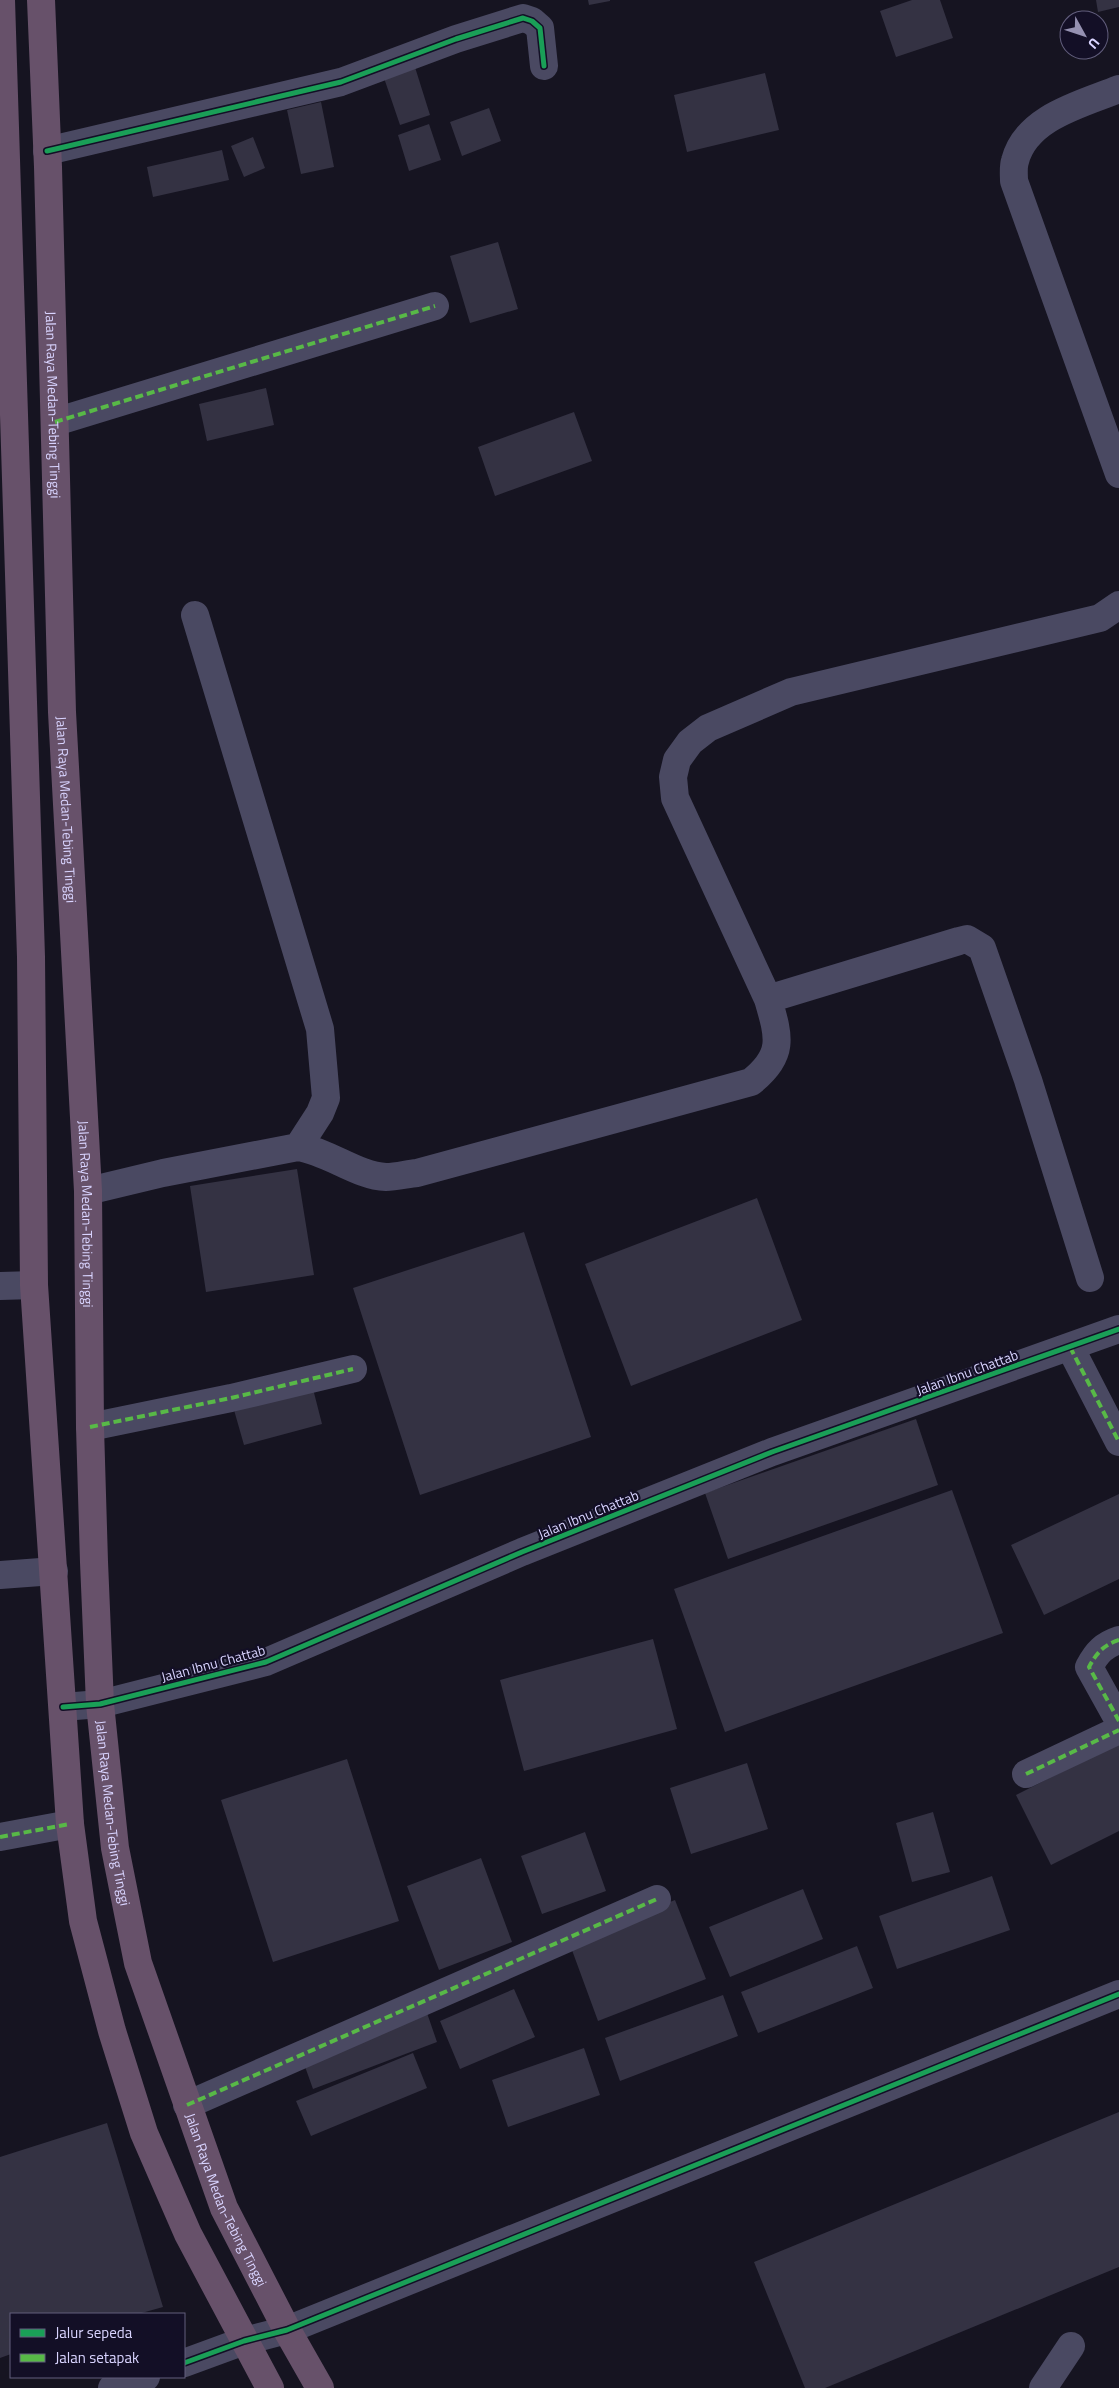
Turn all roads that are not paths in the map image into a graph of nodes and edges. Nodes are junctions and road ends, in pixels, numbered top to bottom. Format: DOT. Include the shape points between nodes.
graph roads {
  1 [pos="1,0"];
  2 [pos="41,0"];
  3 [pos="544,66"];
  4 [pos="1119,88"];
  5 [pos="2,114"];
  6 [pos="47,151"];
  7 [pos="435,306"];
  8 [pos="6,404"];
  9 [pos="54,422"];
  10 [pos="1119,474"];
  11 [pos="1119,605"];
  12 [pos="195,615"];
  13 [pos="768,999"];
  14 [pos="298,1147"];
  15 [pos="88,1191"];
  16 [pos="1090,1278"];
  17 [pos="34,1285"];
  18 [pos="0,1286"];
  19 [pos="1119,1329"];
  20 [pos="1070,1347"];
  21 [pos="353,1369"];
  22 [pos="90,1427"];
  23 [pos="1119,1442"];
  24 [pos="54,1571"];
  25 [pos="0,1575"];
  26 [pos="1119,1640"];
  27 [pos="100,1704"];
  28 [pos="63,1707"];
  29 [pos="1119,1721"];
  30 [pos="1119,1730"];
  31 [pos="1026,1774"];
  32 [pos="70,1824"];
  33 [pos="0,1837"];
  34 [pos="657,1899"];
  35 [pos="1119,1994"];
  36 [pos="188,2105"];
  37 [pos="286,2330"];
  38 [pos="244,2341"];
  39 [pos="1071,2346"];
  40 [pos="185,2363"];
  41 [pos="143,2378"];
  42 [pos="112,2388"];
  43 [pos="270,2388"];
  44 [pos="320,2388"];
  45 [pos="1043,2388"];
  1 -- 5 [label="highway"];
  2 -- 6 [label="highway, Jalan Raya Medan-Tebing Tinggi"];
  3 -- 6 [label="street" via="540,28 524,18 456,39 341,82"];
  4 -- 10 [label="street" via="1060,112 1036,128 1023,142 1014,162 1014,181"];
  5 -- 8 [label="highway"];
  6 -- 9 [label="highway, Jalan Raya Medan-Tebing Tinggi"];
  7 -- 9 [label="street"];
  8 -- 17 [label="highway" via="31,957"];
  9 -- 15 [label="highway, Jalan Raya Medan-Tebing Tinggi" via="62,712"];
  11 -- 13 [label="street" via="1100,618 791,692 708,728 690,742 678,760 673,777 675,798"];
  12 -- 14 [label="street" via="320,1028 326,1098"];
  13 -- 14 [label="street" via="778,1035 775,1056 766,1070 751,1082 731,1089 417,1174 385,1177 312,1149"];
  13 -- 16 [label="street" via="967,939 982,948 1028,1080"];
  14 -- 15 [label="street"];
  15 -- 22 [label="highway, Jalan Raya Medan-Tebing Tinggi"];
  17 -- 18 [label="street"];
  17 -- 24 [label="highway"];
  19 -- 20 [label="street, Jalan Ibnu Chattab"];
  20 -- 23 [label="street"];
  20 -- 27 [label="street, Jalan Ibnu Chattab" via="772,1452 522,1552 266,1662"];
  21 -- 22 [label="street"];
  22 -- 27 [label="highway, Jalan Raya Medan-Tebing Tinggi"];
  24 -- 25 [label="street"];
  24 -- 28 [label="highway"];
  26 -- 29 [label="street" via="1107,1644 1089,1667"];
  27 -- 28 [label="street, Jalan Ibnu Chattab"];
  27 -- 36 [label="highway, Jalan Raya Medan-Tebing Tinggi" via="115,1848 138,1962"];
  28 -- 32 [label="highway"];
  30 -- 31 [label="street"];
  32 -- 33 [label="street"];
  32 -- 38 [label="highway" via="83,1921 112,2032 144,2132 188,2234"];
  34 -- 36 [label="street"];
  35 -- 37 [label="street"];
  36 -- 37 [label="highway, Jalan Raya Medan-Tebing Tinggi" via="224,2208"];
  37 -- 38 [label="street"];
  37 -- 44 [label="highway, Jalan Raya Medan-Tebing Tinggi"];
  38 -- 40 [label="street"];
  38 -- 43 [label="highway"];
  39 -- 45 [label="street"];
  41 -- 42 [label="street"];
}
